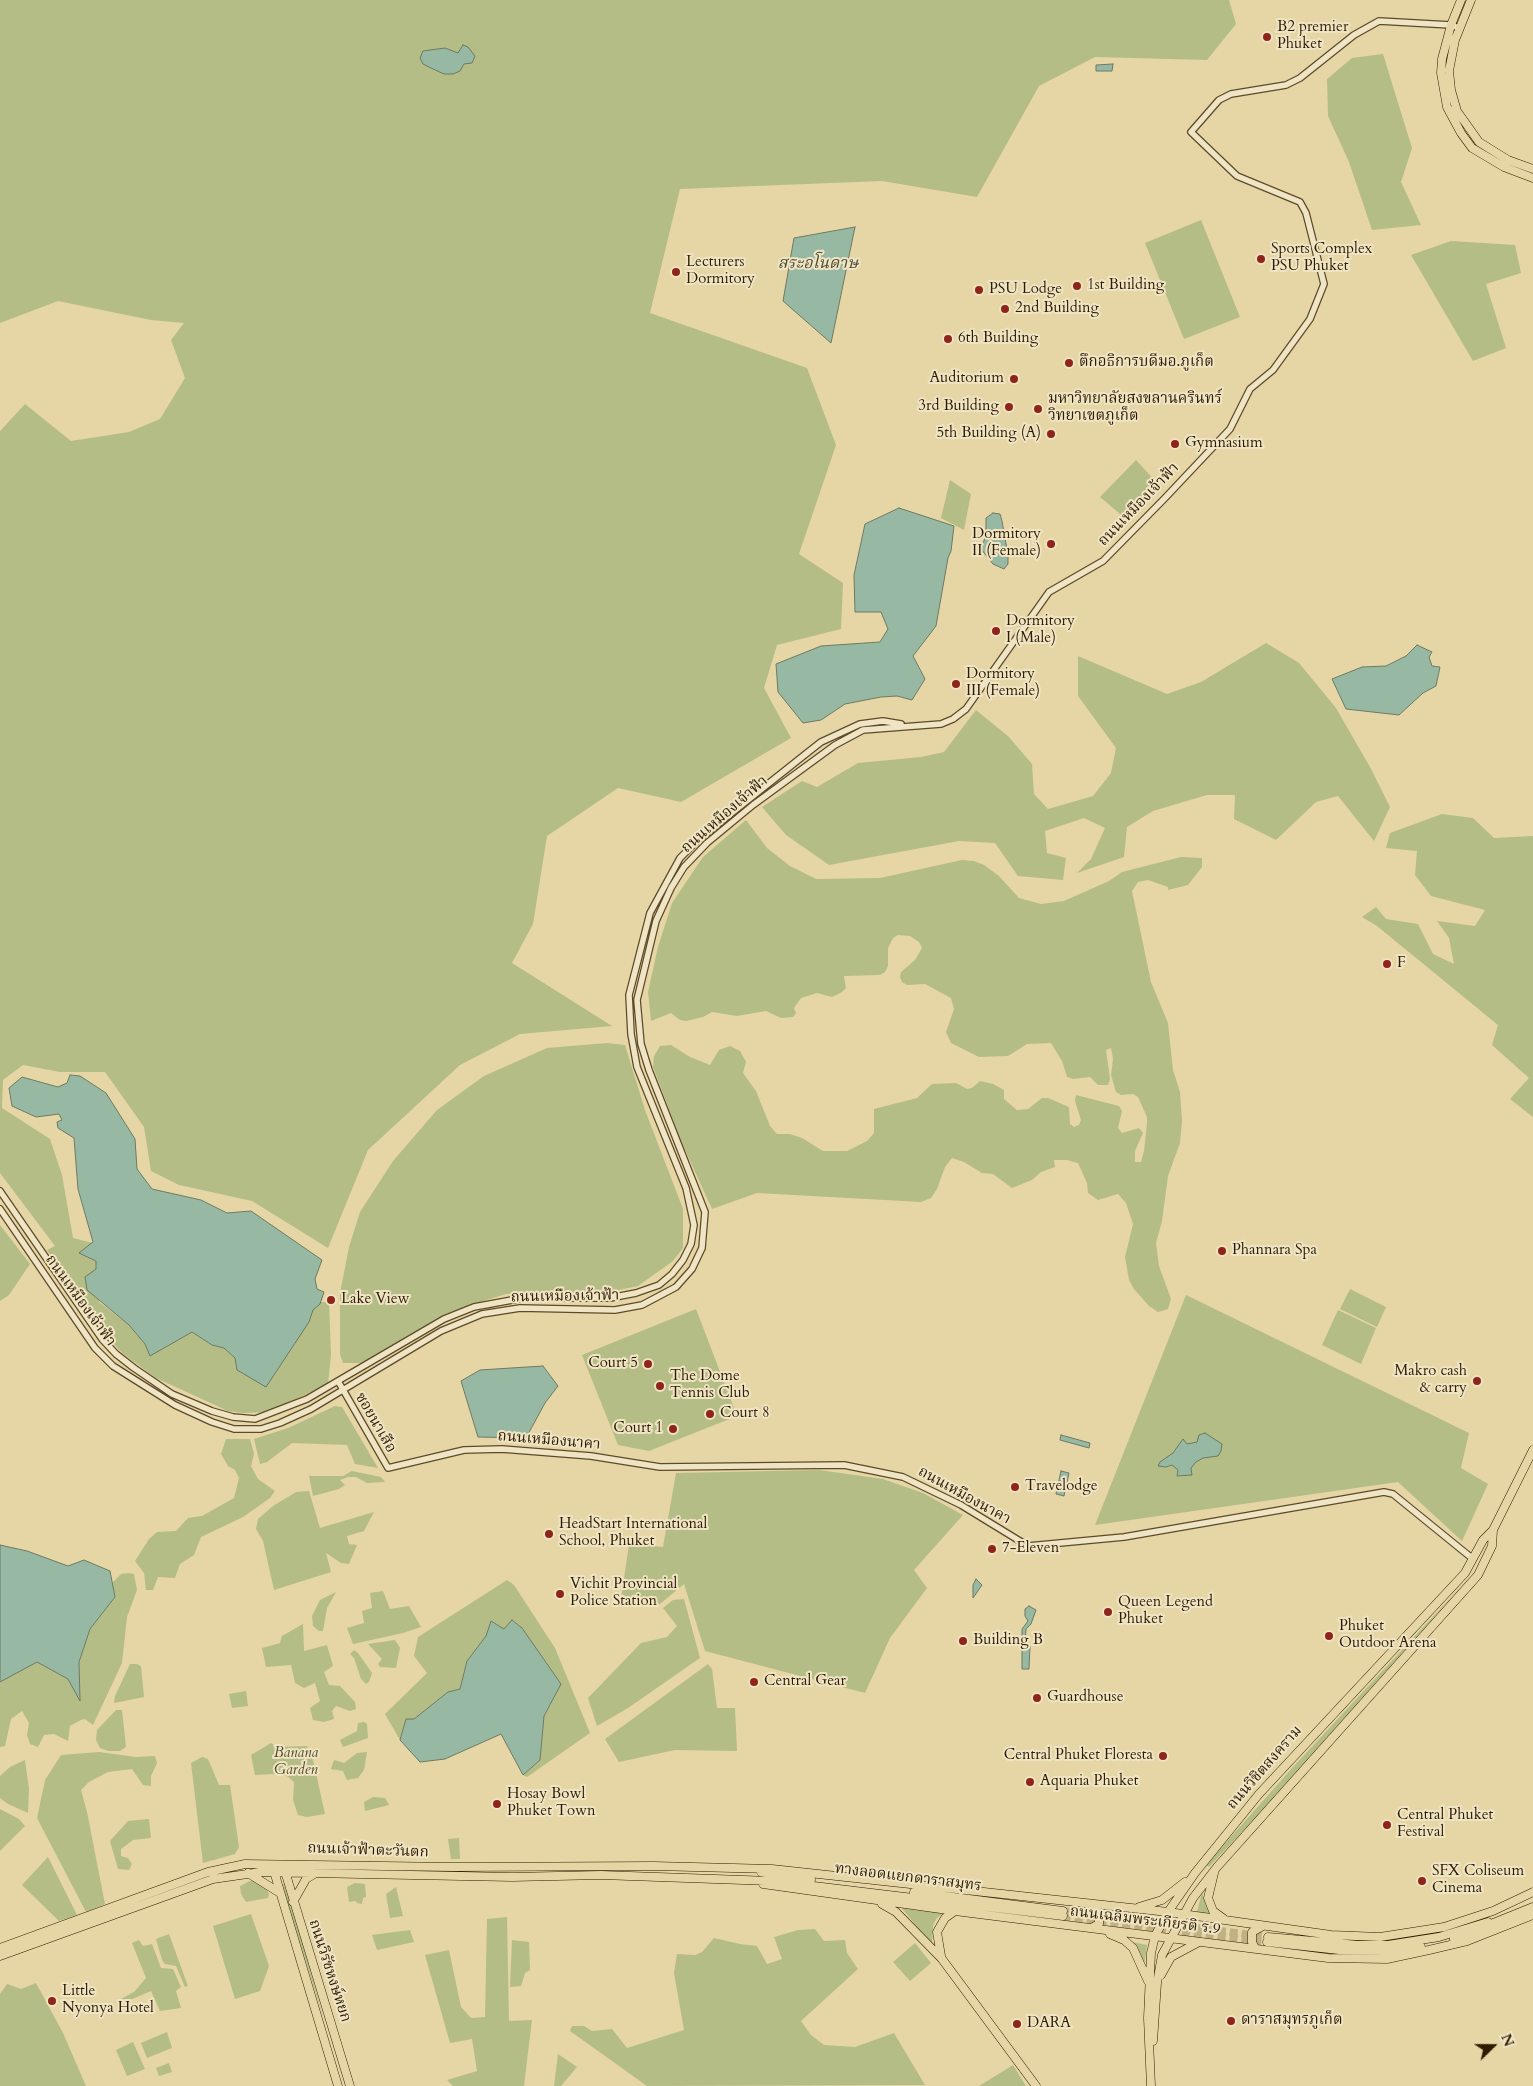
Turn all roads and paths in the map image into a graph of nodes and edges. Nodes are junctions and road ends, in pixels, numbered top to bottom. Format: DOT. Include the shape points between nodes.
graph roads {
  1 [pos="1461,0"];
  2 [pos="1471,0"];
  3 [pos="1455,26"];
  4 [pos="1533,169"];
  5 [pos="1533,178"];
  6 [pos="913,726"];
  7 [pos="0,1191"];
  8 [pos="0,1209"];
  9 [pos="338,1381"];
  10 [pos="342,1390"];
  11 [pos="308,1399"];
  12 [pos="312,1408"];
  13 [pos="1533,1450"];
  14 [pos="388,1468"];
  15 [pos="1493,1530"];
  16 [pos="1473,1560"];
  17 [pos="272,1864"];
  18 [pos="282,1864"];
  19 [pos="1216,1867"];
  20 [pos="749,1870"];
  21 [pos="274,1872"];
  22 [pos="285,1872"];
  23 [pos="1196,1872"];
  24 [pos="248,1873"];
  25 [pos="321,1873"];
  26 [pos="1207,1878"];
  27 [pos="749,1880"];
  28 [pos="1533,1892"];
  29 [pos="280,1893"];
  30 [pos="868,1899"];
  31 [pos="292,1902"];
  32 [pos="1533,1902"];
  33 [pos="1088,1904"];
  34 [pos="1533,1907"];
  35 [pos="1124,1909"];
  36 [pos="955,1912"];
  37 [pos="1168,1912"];
  38 [pos="1184,1915"];
  39 [pos="1533,1915"];
  40 [pos="1246,1924"];
  41 [pos="1263,1926"];
  42 [pos="1087,1929"];
  43 [pos="1102,1931"];
  44 [pos="1155,1936"];
  45 [pos="1170,1938"];
  46 [pos="1199,1942"];
  47 [pos="0,1948"];
  48 [pos="1255,1948"];
  49 [pos="0,1956"];
  50 [pos="942,1959"];
  51 [pos="1153,1983"];
  52 [pos="333,2031"];
  53 [pos="322,2035"];
  54 [pos="338,2086"];
  55 [pos="350,2086"];
  56 [pos="1036,2086"];
  57 [pos="1151,2086"];
  1 -- 3 [label="main road"];
  2 -- 3 [label="main road"];
  3 -- 4 [label="main road" via="1449,71 1457,110 1479,142 1508,160"];
  3 -- 5 [label="main road" via="1441,72 1452,119 1472,148 1504,167"];
  3 -- 6 [label="street, ถนนเหมืองเจ้าฟ้า" via="1379,21 1354,35 1300,78 1286,85 1231,94 1218,100 1191,132 1237,176 1300,202 1324,284 1310,319 1273,370 1250,389 1230,429 1103,561 1049,592 966,709 941,724"];
  6 -- 9 [label="street, ถนนเหมืองเจ้าฟ้า" via="883,721 860,724 821,742 700,838 680,858 650,913 631,987 630,1014 637,1067 686,1188 694,1224 691,1244 672,1274 659,1285 636,1294 610,1298 523,1298 474,1307 444,1319"];
  6 -- 10 [label="street, ถนนเหมืองเจ้าฟ้า" via="863,730 810,761 708,843 684,867 656,921 637,1000 638,1023 649,1070 705,1212 702,1248 692,1269 676,1287 642,1305 615,1310 520,1308 482,1314 441,1331"];
  7 -- 11 [label="street, ถนนเหมืองเจ้าฟ้า" via="102,1339 134,1368 172,1394 212,1411 233,1417 255,1418"];
  8 -- 12 [label="street, ถนนเหมืองเจ้าฟ้า" via="96,1348 131,1379 175,1405 234,1429 261,1429"];
  9 -- 10 [label="street, ซอยนาเสือ"];
  9 -- 11 [label="street, ถนนเหมืองเจ้าฟ้า"];
  10 -- 12 [label="street, ถนนเหมืองเจ้าฟ้า"];
  10 -- 14 [label="street, ซอยนาเสือ"];
  11 -- 12 [label="street"];
  13 -- 15 [label="main road, ถนนวิชิตสงคราม"];
  14 -- 16 [label="street, ถนนเหมืองนาคา" via="464,1450 502,1449 591,1456 660,1467 844,1465 903,1477 961,1505 1028,1546 1124,1537 1384,1492 1393,1494"];
  15 -- 16 [label="main road, ถนนวิชิตสงคราม" via="1483,1540"];
  15 -- 19 [label="main road, ถนนวิชิตสงคราม" via="1492,1546 1470,1586"];
  16 -- 23 [label="main road, ถนนวิชิตสงคราม" via="1259,1794"];
  17 -- 18 [label="main road, ถนนเจ้าฟ้าตะวันตก"];
  17 -- 21 [label="main road, ถนนวิรัชหงษ์หยก"];
  17 -- 47 [label="main road, ถนนเจ้าฟ้าตะวันตก" via="245,1864 217,1870"];
  18 -- 20 [label="main road, ถนนเจ้าฟ้าตะวันตก" via="654,1866"];
  18 -- 22 [label="main road, ถนนวิรัชหงษ์หยก"];
  19 -- 26 [label="main road, ถนนวิชิตสงคราม"];
  19 -- 40 [label="main road" via="1208,1898 1210,1904 1223,1919"];
  20 -- 27 [label="main road, ทางลอดแยกดาราสมุทร" via="1063,1913"];
  20 -- 33 [label="main road, ถนนเฉลิมพระเกียรติ ร.9" via="772,1869"];
  21 -- 22 [label="main road, ถนนเจ้าฟ้าตะวันตก"];
  21 -- 24 [label="main road, ถนนเจ้าฟ้าตะวันตก"];
  21 -- 29 [label="main road, ถนนวิรัชหงษ์หยก"];
  22 -- 25 [label="main road, ถนนเจ้าฟ้าตะวันตก"];
  22 -- 31 [label="main road, ถนนวิรัชหงษ์หยก"];
  23 -- 26 [label="main road"];
  23 -- 35 [label="main road" via="1162,1900 1145,1907"];
  23 -- 37 [label="main road, ถนนวิชิตสงคราม"];
  24 -- 29 [label="main road"];
  24 -- 49 [label="main road, ถนนเจ้าฟ้าตะวันตก" via="213,1879"];
  25 -- 27 [label="main road, ถนนเจ้าฟ้าตะวันตก" via="520,1877 601,1874"];
  25 -- 31 [label="main road" via="306,1879"];
  26 -- 38 [label="main road, ถนนวิชิตสงคราม"];
  27 -- 30 [label="main road, ถนนเฉลิมพระเกียรติ ร.9"];
  28 -- 41 [label="main road, ถนนเฉลิมพระเกียรติ ร.9" via="1493,1911 1444,1927 1380,1937 1331,1935"];
  29 -- 53 [label="main road, ถนนวิรัชหงษ์หยก"];
  30 -- 36 [label="main road, ถนนเฉลิมพระเกียรติ ร.9"];
  30 -- 50 [label="main road" via="888,1906"];
  31 -- 52 [label="main road, ถนนวิรัชหงษ์หยก"];
  32 -- 34 [label="main road" via="1467,1929 1388,1945 1268,1939 1339,1950 1388,1951 1461,1938"];
  33 -- 35 [label="main road, ถนนเฉลิมพระเกียรติ ร.9"];
  33 -- 42 [label="main road" via="1096,1908 1100,1918 1099,1924"];
  35 -- 37 [label="main road, ถนนเฉลิมพระเกียรติ ร.9"];
  36 -- 42 [label="main road, ถนนเฉลิมพระเกียรติ ร.9"];
  36 -- 50 [label="main road" via="945,1918 937,1932"];
  37 -- 38 [label="main road, ถนนเฉลิมพระเกียรติ ร.9"];
  37 -- 44 [label="main road, ถนนวิชิตสงคราม"];
  38 -- 40 [label="main road, ถนนเฉลิมพระเกียรติ ร.9"];
  38 -- 45 [label="main road, ถนนวิชิตสงคราม"];
  39 -- 48 [label="main road, ถนนเฉลิมพระเกียรติ ร.9" via="1468,1941 1387,1958 1328,1958"];
  40 -- 41 [label="main road, ถนนเฉลิมพระเกียรติ ร.9"];
  41 -- 48 [label="main road" via="1252,1932"];
  42 -- 43 [label="main road, ถนนเฉลิมพระเกียรติ ร.9"];
  43 -- 44 [label="main road, ถนนเฉลิมพระเกียรติ ร.9"];
  43 -- 51 [label="main road" via="1124,1940 1132,1948"];
  44 -- 45 [label="main road, ถนนเฉลิมพระเกียรติ ร.9"];
  44 -- 51 [label="main road, ถนนวิชิตสงคราม"];
  45 -- 46 [label="main road, ถนนเฉลิมพระเกียรติ ร.9"];
  45 -- 51 [label="main road, ถนนวิชิตสงคราม"];
  46 -- 48 [label="main road, ถนนเฉลิมพระเกียรติ ร.9"];
  46 -- 51 [label="main road" via="1171,1957"];
  50 -- 56 [label="main road"];
  51 -- 57 [label="main road, ถนนวิชิตสงคราม"];
  52 -- 53 [label="main road"];
  52 -- 55 [label="main road, ถนนวิรัชหงษ์หยก"];
  53 -- 54 [label="main road, ถนนวิรัชหงษ์หยก"];
}
